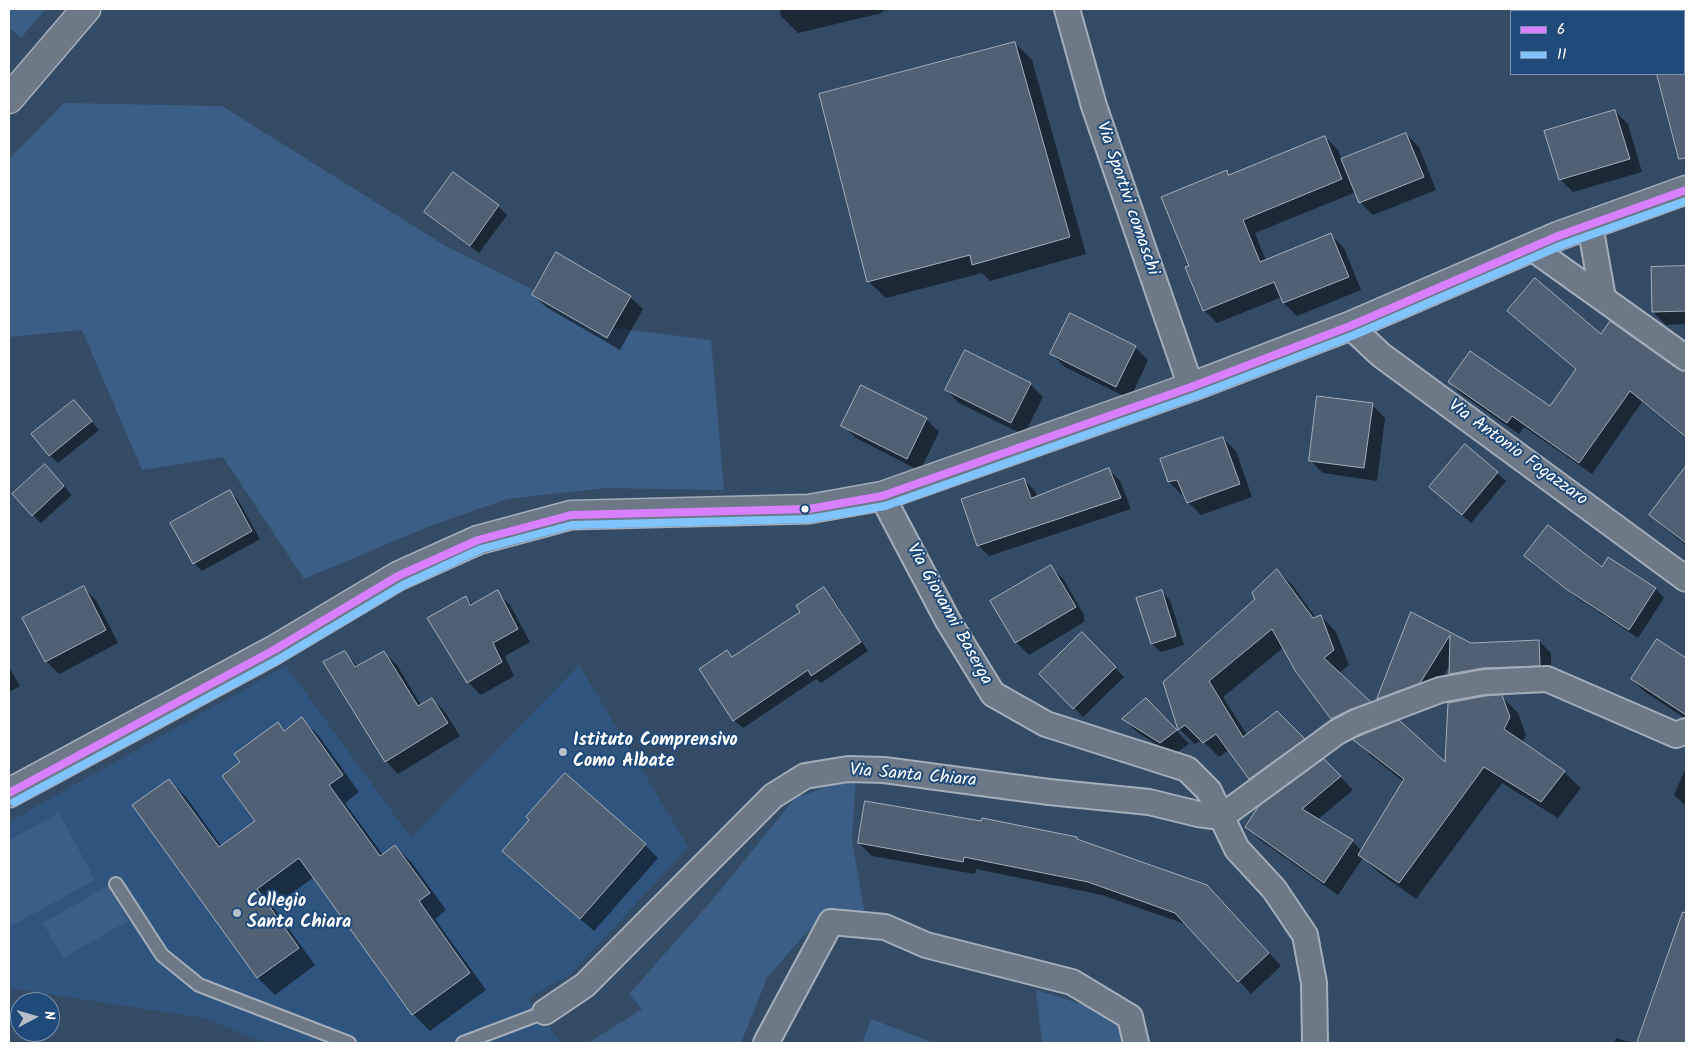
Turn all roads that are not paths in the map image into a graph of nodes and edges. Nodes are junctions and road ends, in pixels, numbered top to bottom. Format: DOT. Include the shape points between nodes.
graph roads {
  1 [pos="86,9"];
  2 [pos="1067,9"];
  3 [pos="9,99"];
  4 [pos="1686,190"];
  5 [pos="1590,225"];
  6 [pos="1532,248"];
  7 [pos="1603,298"];
  8 [pos="1350,326"];
  9 [pos="1686,358"];
  10 [pos="1191,387"];
  11 [pos="882,496"];
  12 [pos="1686,579"];
  13 [pos="1686,731"];
  14 [pos="9,793"];
  15 [pos="1221,817"];
  16 [pos="116,884"];
  17 [pos="545,1012"];
  18 [pos="349,1043"];
  19 [pos="463,1043"];
  20 [pos="766,1043"];
  21 [pos="1136,1043"];
  22 [pos="1316,1043"];
  1 -- 3 [label="street"];
  2 -- 10 [label="street, Via Sportivi comaschi" via="1094,106"];
  4 -- 5 [label="street"];
  5 -- 6 [label="street"];
  5 -- 7 [label="street"];
  6 -- 7 [label="street"];
  6 -- 8 [label="street"];
  7 -- 9 [label="street"];
  8 -- 10 [label="street"];
  8 -- 12 [label="street, Via Antonio Fogazzaro" via="1381,355"];
  10 -- 11 [label="street"];
  11 -- 14 [label="street" via="809,509 571,515 478,540 398,576 274,650"];
  11 -- 15 [label="street, Via Giovanni Baserga" via="948,622 993,694 1046,724 1187,769 1209,791"];
  13 -- 15 [label="street" via="1676,735 1547,679 1484,682 1440,690 1337,732"];
  15 -- 17 [label="street, Via Santa Chiara" via="1149,802 884,770 848,769 805,776 773,796 585,985"];
  15 -- 22 [label="street, Via Giovanni Baserga" via="1237,849 1274,889 1305,935 1314,983"];
  16 -- 18 [label="lane" via="162,955 199,985"];
  17 -- 19 [label="lane"];
  20 -- 21 [label="street" via="832,922 886,927 926,945 1072,982 1130,1018"];
}
